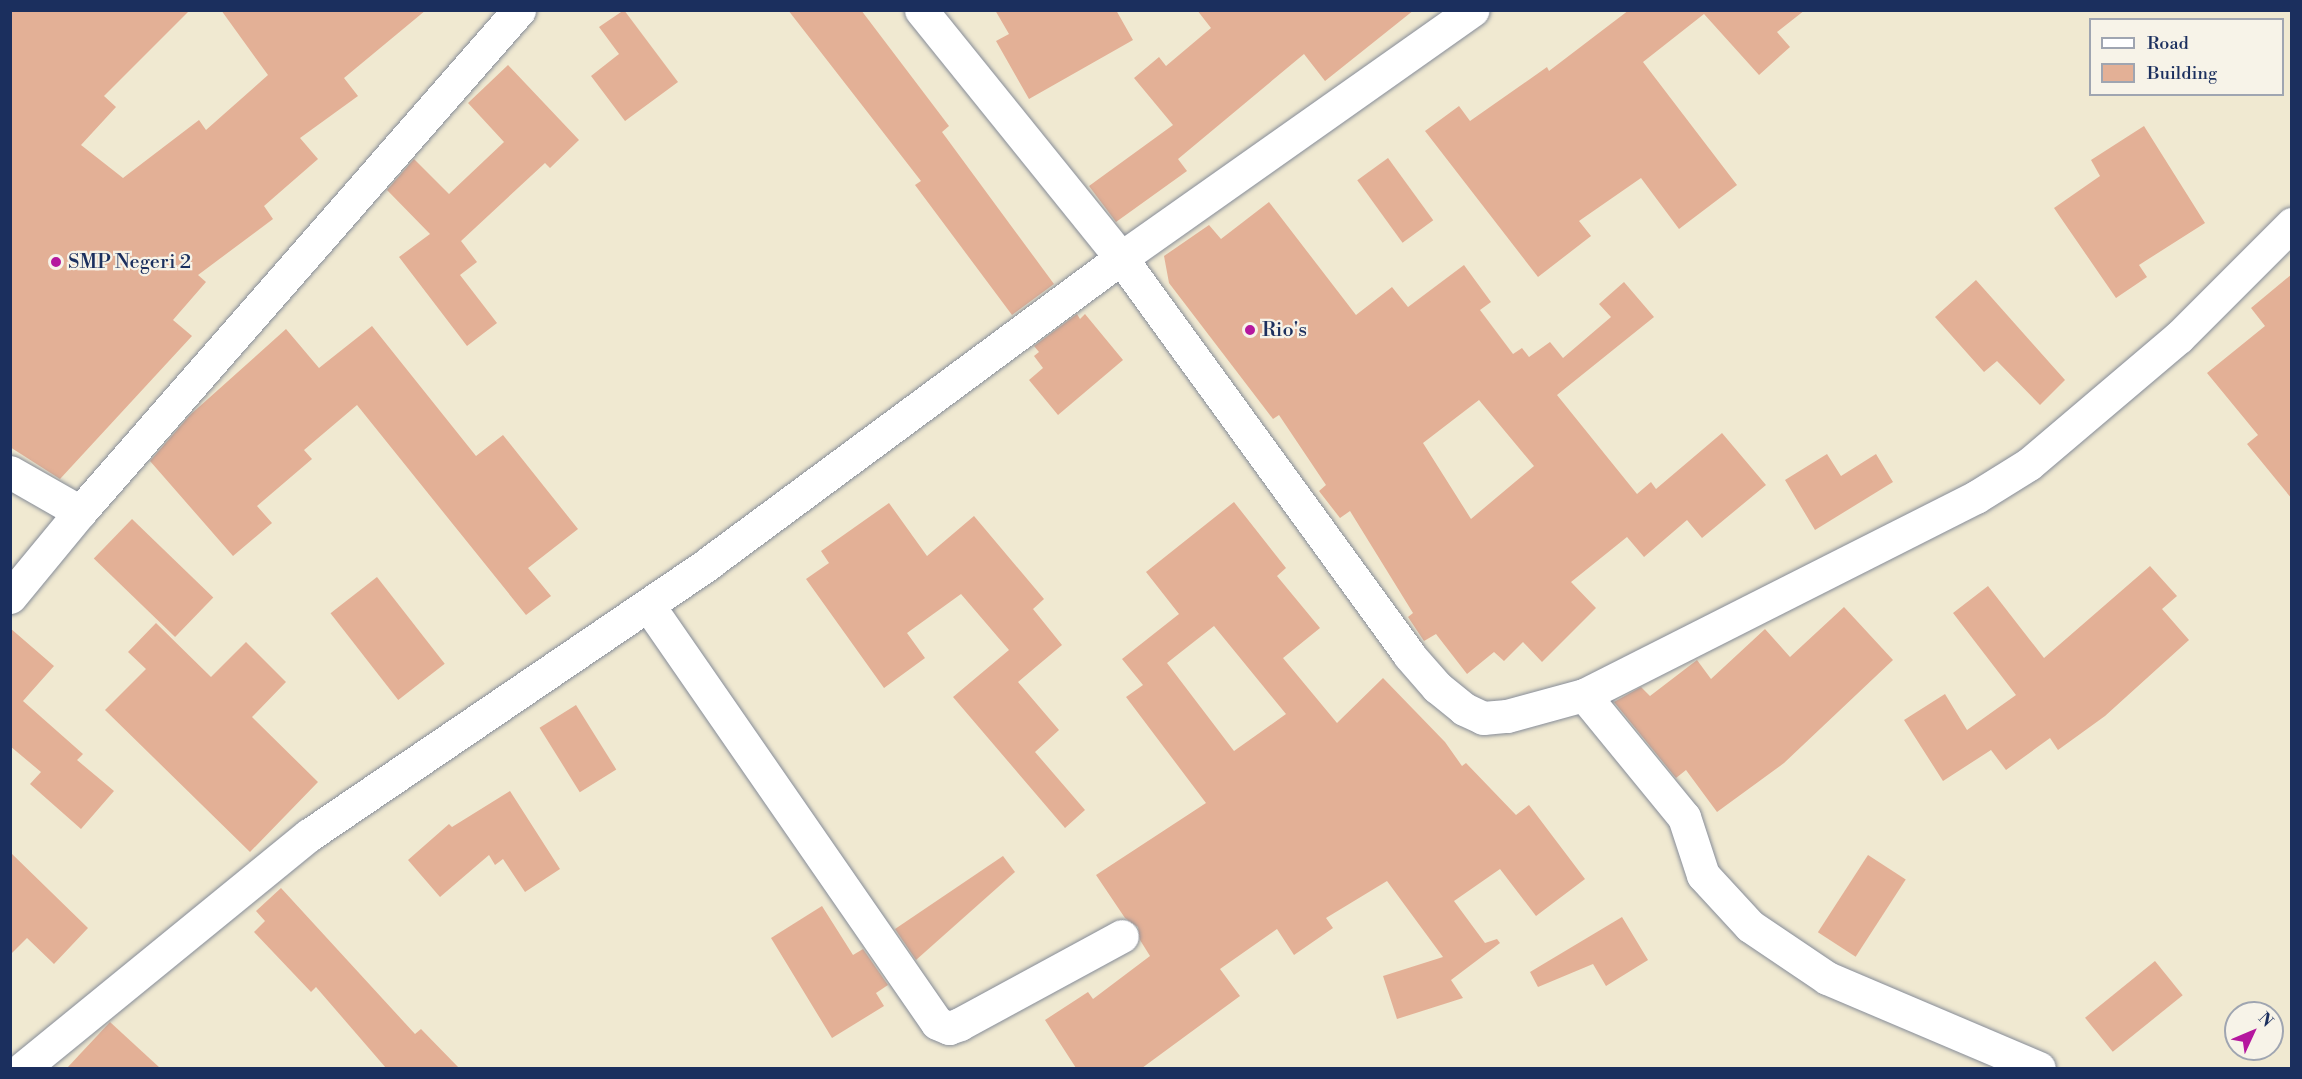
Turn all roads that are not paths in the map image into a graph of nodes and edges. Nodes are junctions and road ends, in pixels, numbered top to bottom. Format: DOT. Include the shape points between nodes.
graph roads {
  1 [pos="519,10"];
  2 [pos="921,10"];
  3 [pos="1472,10"];
  4 [pos="2292,224"];
  5 [pos="1121,258"];
  6 [pos="10,471"];
  7 [pos="80,512"];
  8 [pos="10,597"];
  9 [pos="648,605"];
  10 [pos="1584,695"];
  11 [pos="1122,936"];
  12 [pos="23,1068"];
  13 [pos="2039,1068"];
  1 -- 7 [label="street"];
  2 -- 5 [label="street"];
  3 -- 5 [label="street"];
  4 -- 10 [label="street" via="2179,337 2029,464 1976,496"];
  5 -- 9 [label="street"];
  5 -- 10 [label="street" via="1409,655 1437,687 1464,709 1484,718 1507,716"];
  6 -- 7 [label="street"];
  7 -- 8 [label="street"];
  9 -- 11 [label="street" via="937,1023 949,1028 960,1024"];
  9 -- 12 [label="street" via="309,835"];
  10 -- 13 [label="street" via="1684,818 1703,875 1750,926 1827,978"];
}
